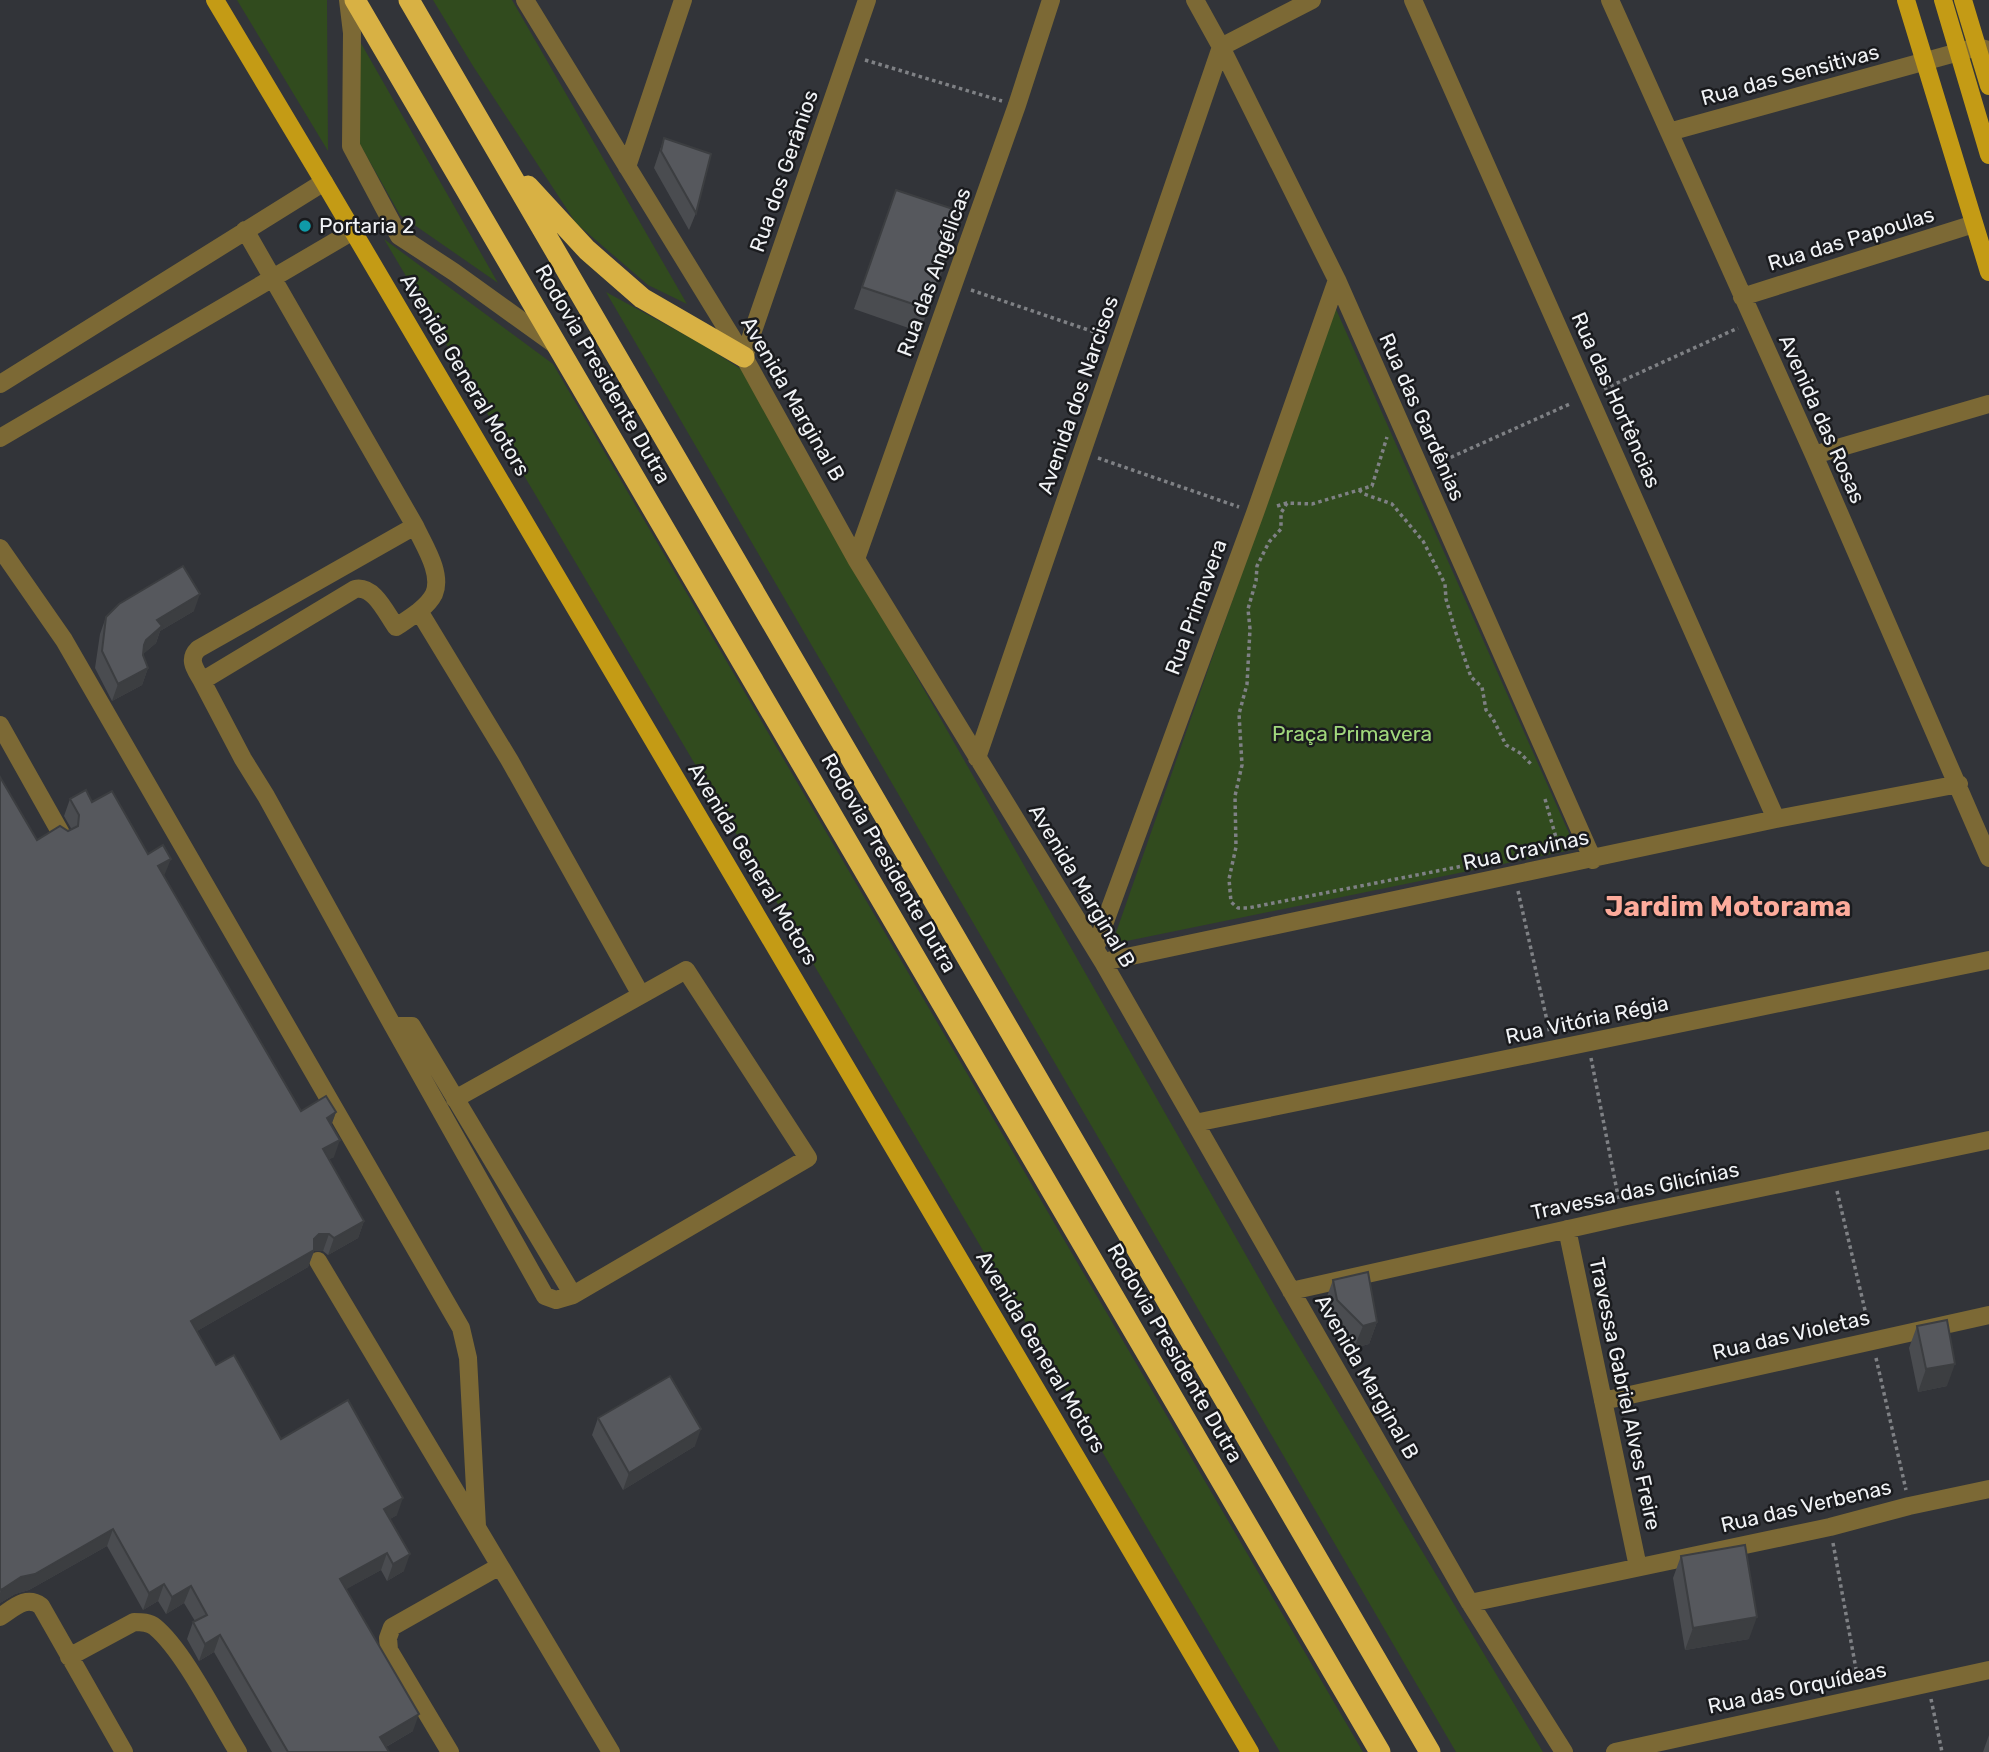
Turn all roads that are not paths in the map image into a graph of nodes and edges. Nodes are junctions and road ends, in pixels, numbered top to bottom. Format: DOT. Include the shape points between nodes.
graph roads {
  1 [pos="215,0"];
  2 [pos="348,0"];
  3 [pos="355,0"];
  4 [pos="409,0"];
  5 [pos="525,0"];
  6 [pos="683,0"];
  7 [pos="867,0"];
  8 [pos="1051,0"];
  9 [pos="1195,0"];
  10 [pos="1312,0"];
  11 [pos="1413,0"];
  12 [pos="1611,0"];
  13 [pos="1906,0"];
  14 [pos="1943,0"];
  15 [pos="1963,0"];
  16 [pos="1221,47"];
  17 [pos="1983,49"];
  18 [pos="1958,53"];
  19 [pos="1923,63"];
  20 [pos="1989,86"];
  21 [pos="1669,132"];
  22 [pos="1989,155"];
  23 [pos="501,157"];
  24 [pos="627,167"];
  25 [pos="324,182"];
  26 [pos="1974,224"];
  27 [pos="245,230"];
  28 [pos="353,231"];
  29 [pos="1989,272"];
  30 [pos="273,278"];
  31 [pos="1337,280"];
  32 [pos="1742,297"];
  33 [pos="559,347"];
  34 [pos="744,357"];
  35 [pos="0,384"];
  36 [pos="1989,404"];
  37 [pos="0,438"];
  38 [pos="1814,455"];
  39 [pos="415,526"];
  40 [pos="0,548"];
  41 [pos="856,559"];
  42 [pos="419,611"];
  43 [pos="202,681"];
  44 [pos="0,725"];
  45 [pos="977,758"];
  46 [pos="1959,784"];
  47 [pos="1776,819"];
  48 [pos="63,837"];
  49 [pos="1989,858"];
  50 [pos="1593,860"];
  51 [pos="1099,955"];
  52 [pos="1989,960"];
  53 [pos="641,995"];
  54 [pos="393,1027"];
  55 [pos="455,1099"];
  56 [pos="1195,1123"];
  57 [pos="1989,1140"];
  58 [pos="1567,1229"];
  59 [pos="318,1261"];
  60 [pos="1291,1291"];
  61 [pos="573,1295"];
  62 [pos="1989,1315"];
  63 [pos="1603,1401"];
  64 [pos="1989,1489"];
  65 [pos="477,1526"];
  66 [pos="500,1566"];
  67 [pos="1637,1567"];
  68 [pos="1470,1603"];
  69 [pos="0,1617"];
  70 [pos="69,1657"];
  71 [pos="1989,1670"];
  72 [pos="603,1749"];
  73 [pos="124,1752"];
  74 [pos="238,1752"];
  75 [pos="450,1752"];
  76 [pos="1251,1752"];
  77 [pos="1380,1752"];
  78 [pos="1430,1752"];
  79 [pos="1564,1752"];
  80 [pos="1615,1752"];
  1 -- 25 [label="main road, Avenida General Motors"];
  2 -- 33 [label="street" via="351,146 399,236"];
  3 -- 33 [label="highway, Rodovia Presidente Dutra"];
  4 -- 23 [label="highway, Rodovia Presidente Dutra"];
  5 -- 24 [label="street, Avenida Marginal B"];
  6 -- 24 [label="street"];
  7 -- 34 [label="street, Rua dos Gerânios"];
  8 -- 41 [label="street, Rua das Angélicas"];
  9 -- 16 [label="street, Rua das Gardênias"];
  10 -- 16 [label="street"];
  11 -- 47 [label="street, Rua das Hortências"];
  12 -- 21 [label="street, Avenida das Rosas"];
  13 -- 19 [label="main road"];
  14 -- 18 [label="main road"];
  15 -- 17 [label="main road"];
  16 -- 31 [label="street, Rua das Gardênias"];
  16 -- 45 [label="street, Avenida dos Narcisos"];
  17 -- 18 [label="street, Rua das Sensitivas"];
  17 -- 20 [label="main road"];
  18 -- 19 [label="street, Rua das Sensitivas"];
  18 -- 22 [label="main road"];
  19 -- 21 [label="street, Rua das Sensitivas"];
  19 -- 26 [label="main road"];
  21 -- 32 [label="street, Avenida das Rosas"];
  23 -- 34 [label="highway" via="587,250 642,298"];
  23 -- 78 [label="highway, Rodovia Presidente Dutra"];
  24 -- 34 [label="street, Avenida Marginal B"];
  25 -- 27 [label="street"];
  25 -- 28 [label="main road, Avenida General Motors"];
  26 -- 29 [label="main road"];
  26 -- 32 [label="street, Rua das Papoulas"];
  27 -- 30 [label="street"];
  27 -- 35 [label="street"];
  28 -- 30 [label="street"];
  28 -- 76 [label="main road, Avenida General Motors"];
  30 -- 37 [label="street"];
  30 -- 39 [label="street"];
  31 -- 50 [label="street, Rua das Gardênias"];
  31 -- 51 [label="street, Rua Primavera"];
  32 -- 38 [label="street, Avenida das Rosas"];
  33 -- 77 [label="highway, Rodovia Presidente Dutra"];
  34 -- 41 [label="street, Avenida Marginal B"];
  36 -- 38 [label="street"];
  38 -- 46 [label="street, Avenida das Rosas"];
  39 -- 42 [label="street" via="435,571 434,594"];
  39 -- 43 [label="street" via="198,649 192,660"];
  40 -- 65 [label="street" via="64,639 461,1328 468,1358"];
  41 -- 45 [label="street, Avenida Marginal B"];
  42 -- 43 [label="street" via="396,627 370,591 355,589"];
  42 -- 53 [label="street" via="510,761"];
  43 -- 54 [label="street"];
  44 -- 48 [label="street"];
  45 -- 51 [label="street, Avenida Marginal B"];
  46 -- 47 [label="street, Rua Cravinas"];
  46 -- 49 [label="street, Avenida das Rosas"];
  47 -- 50 [label="street, Rua Cravinas"];
  50 -- 51 [label="street, Rua Cravinas"];
  51 -- 56 [label="street, Avenida Marginal B"];
  52 -- 56 [label="street, Rua Vitória Régia"];
  53 -- 55 [label="street"];
  53 -- 61 [label="street" via="686,970 808,1158"];
  54 -- 55 [label="street" via="412,1026"];
  54 -- 61 [label="street" via="545,1296 556,1300"];
  55 -- 61 [label="street"];
  56 -- 60 [label="street, Avenida Marginal B"];
  57 -- 58 [label="street, Travessa das Glicínias"];
  58 -- 60 [label="street, Travessa das Glicínias"];
  58 -- 63 [label="street, Travessa Gabriel Alves Freire"];
  59 -- 65 [label="street"];
  60 -- 68 [label="street, Avenida Marginal B"];
  62 -- 63 [label="street, Rua das Violetas"];
  63 -- 67 [label="street, Travessa Gabriel Alves Freire"];
  64 -- 67 [label="street, Rua das Verbenas"];
  65 -- 66 [label="street"];
  66 -- 72 [label="street"];
  66 -- 75 [label="street" via="393,1627 388,1637 389,1650"];
  67 -- 68 [label="street, Rua das Verbenas"];
  68 -- 79 [label="street, Avenida Marginal B"];
  69 -- 70 [label="street" via="34,1600"];
  70 -- 73 [label="street"];
  70 -- 74 [label="street" via="134,1622 154,1626 179,1654"];
  71 -- 80 [label="street, Rua das Orquídeas"];
}
